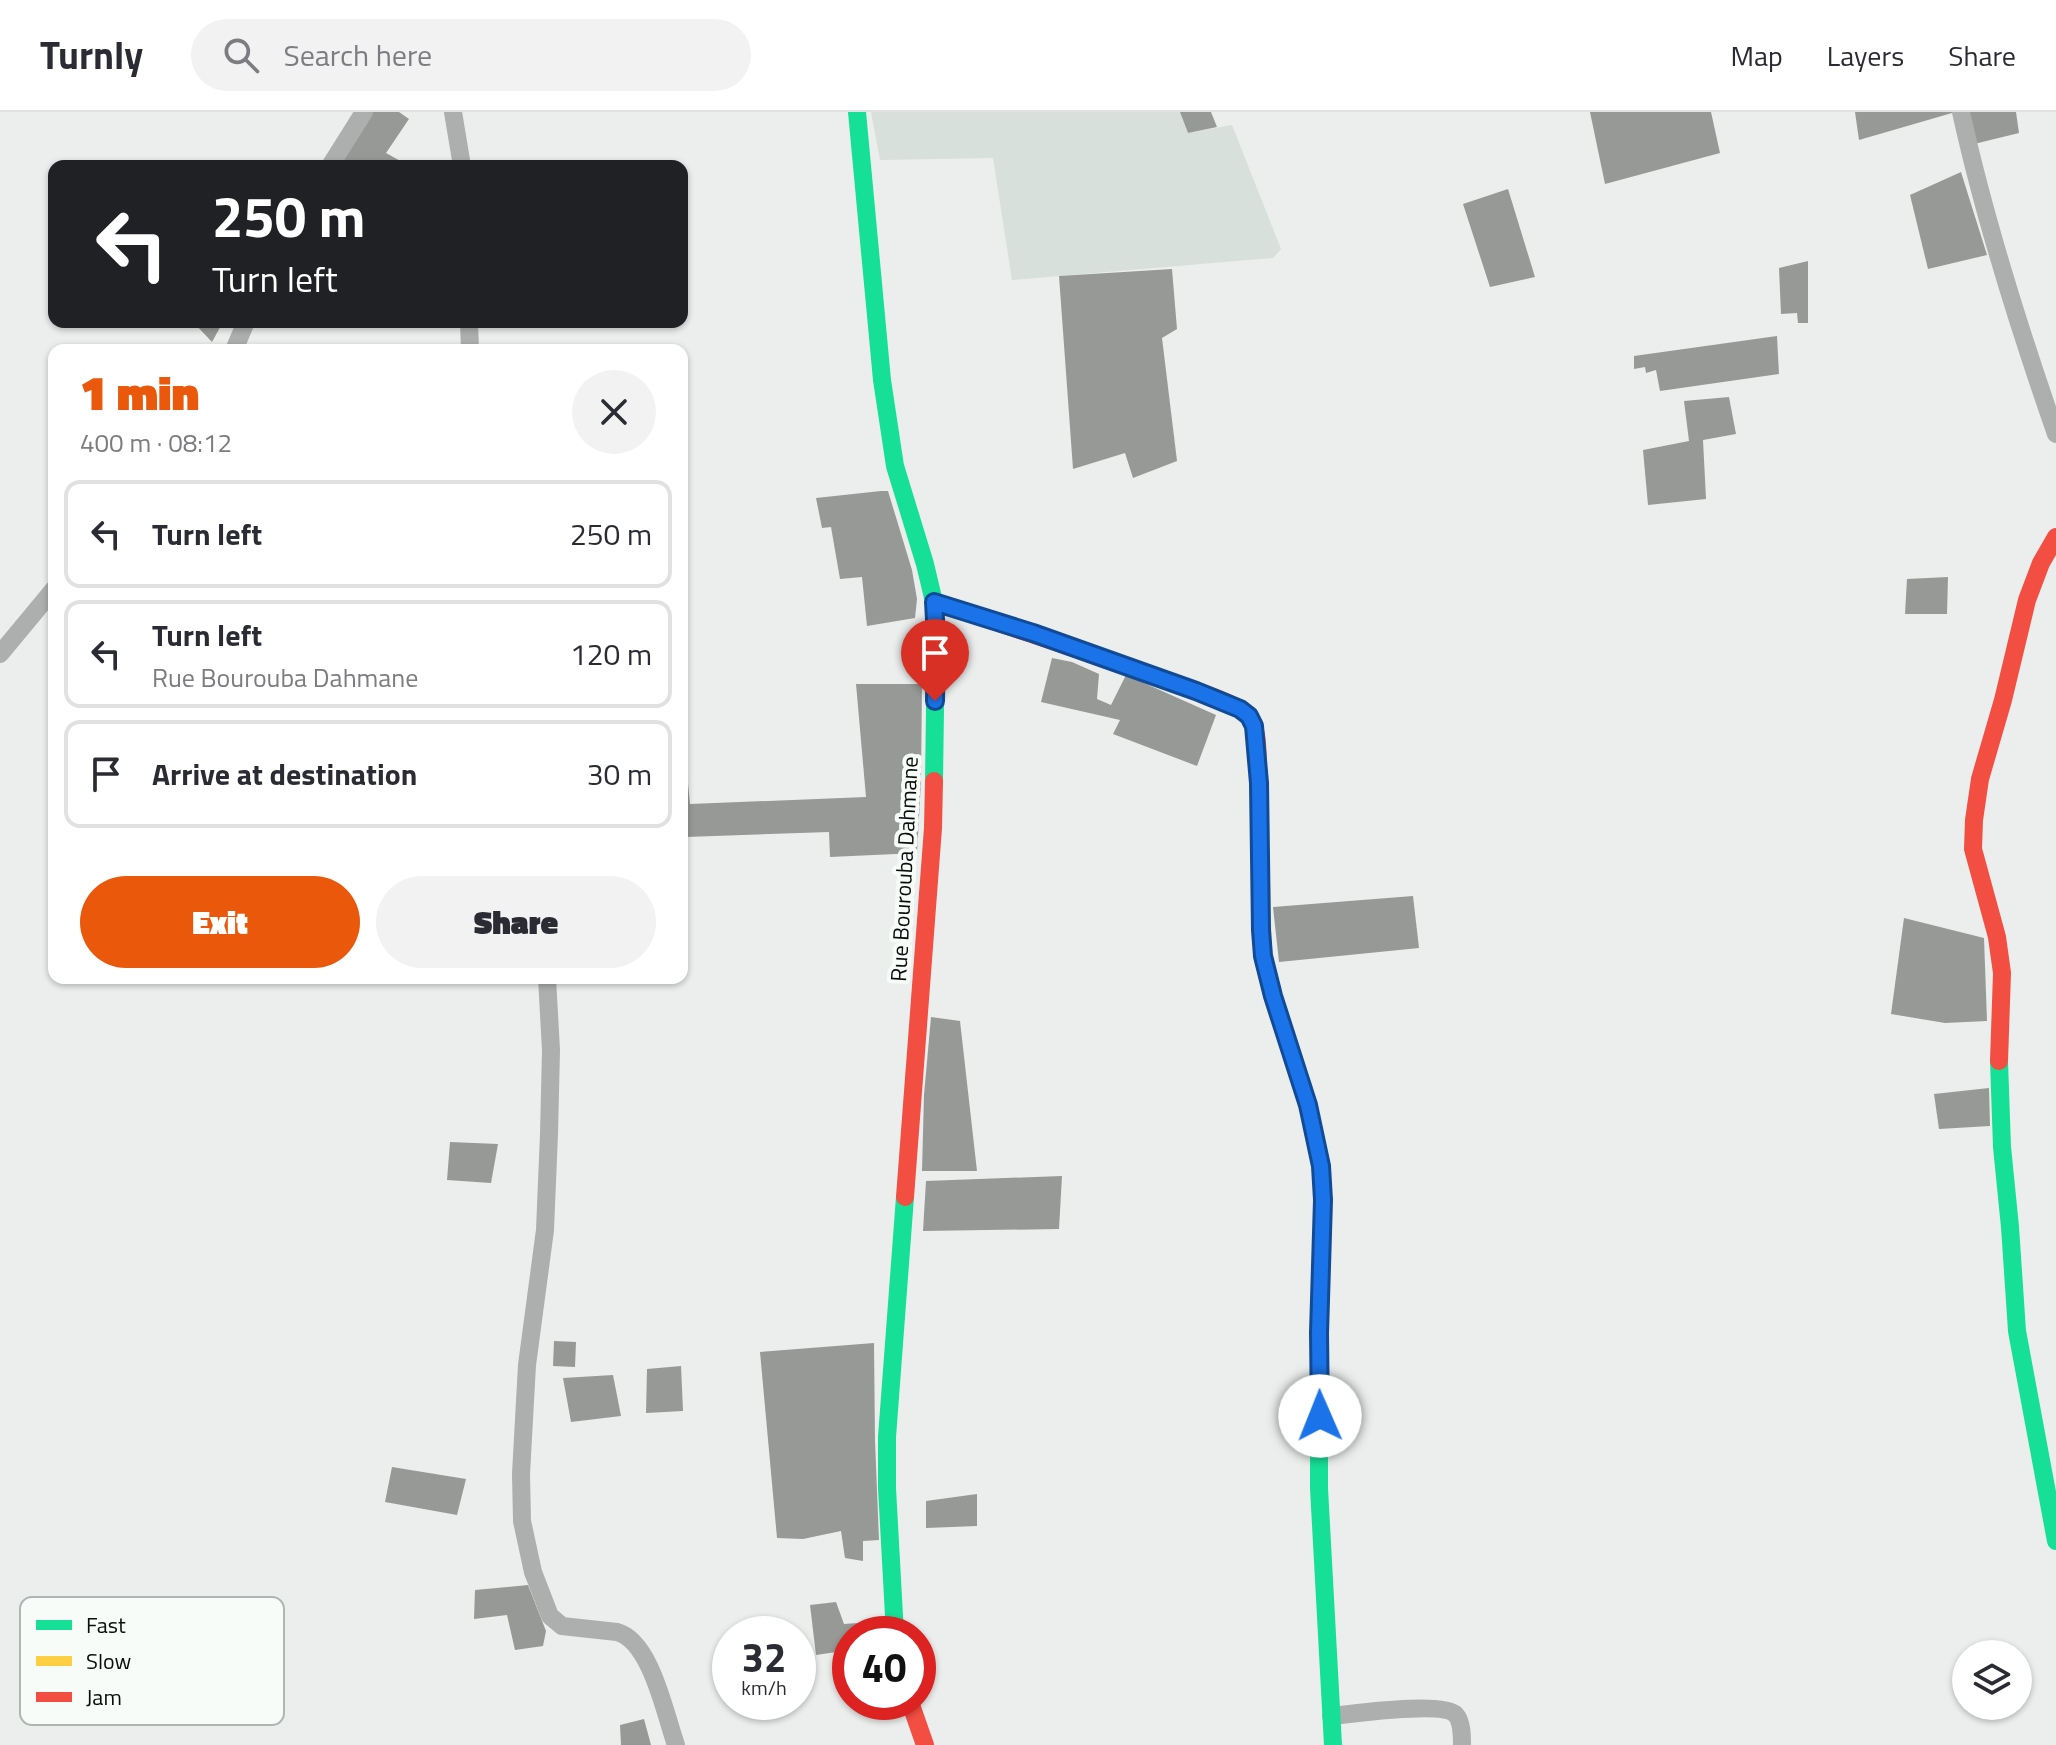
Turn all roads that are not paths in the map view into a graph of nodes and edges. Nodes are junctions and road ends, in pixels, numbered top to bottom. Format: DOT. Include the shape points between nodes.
graph roads {
  1 [pos="364,112"];
  2 [pos="453,112"];
  3 [pos="857,112"];
  4 [pos="1961,112"];
  5 [pos="334,160"];
  6 [pos="461,160"];
  7 [pos="2056,434"];
  8 [pos="2056,537"];
  9 [pos="48,596"];
  10 [pos="934,602"];
  11 [pos="0,654"];
  12 [pos="547,984"];
  13 [pos="2056,1541"];
  14 [pos="894,1616"];
  15 [pos="1331,1716"];
  16 [pos="916,1720"];
  17 [pos="676,1745"];
  18 [pos="925,1745"];
  19 [pos="1333,1745"];
  20 [pos="1462,1745"];
  1 -- 5 [label="street"];
  2 -- 6 [label="street"];
  3 -- 10 [label="street, Rue Bourouba Dahmane" via="895,466"];
  4 -- 7 [label="street" via="2025,345"];
  8 -- 13 [label="street" via="2027,600 1980,779 1973,849 2002,973 2002,1147 2017,1331"];
  9 -- 11 [label="street"];
  10 -- 14 [label="street, Rue Bourouba Dahmane" via="933,828 887,1437"];
  10 -- 15 [label="street" via="1196,691 1240,709 1254,726 1263,956 1321,1166 1319,1488"];
  12 -- 17 [label="street" via="551,1050 545,1230 527,1365 522,1521 550,1616 562,1626 617,1632 632,1640 656,1683"];
  15 -- 19 [label="street"];
  15 -- 20 [label="street" via="1442,1708 1459,1720"];
  16 -- 18 [label="street"];
}
